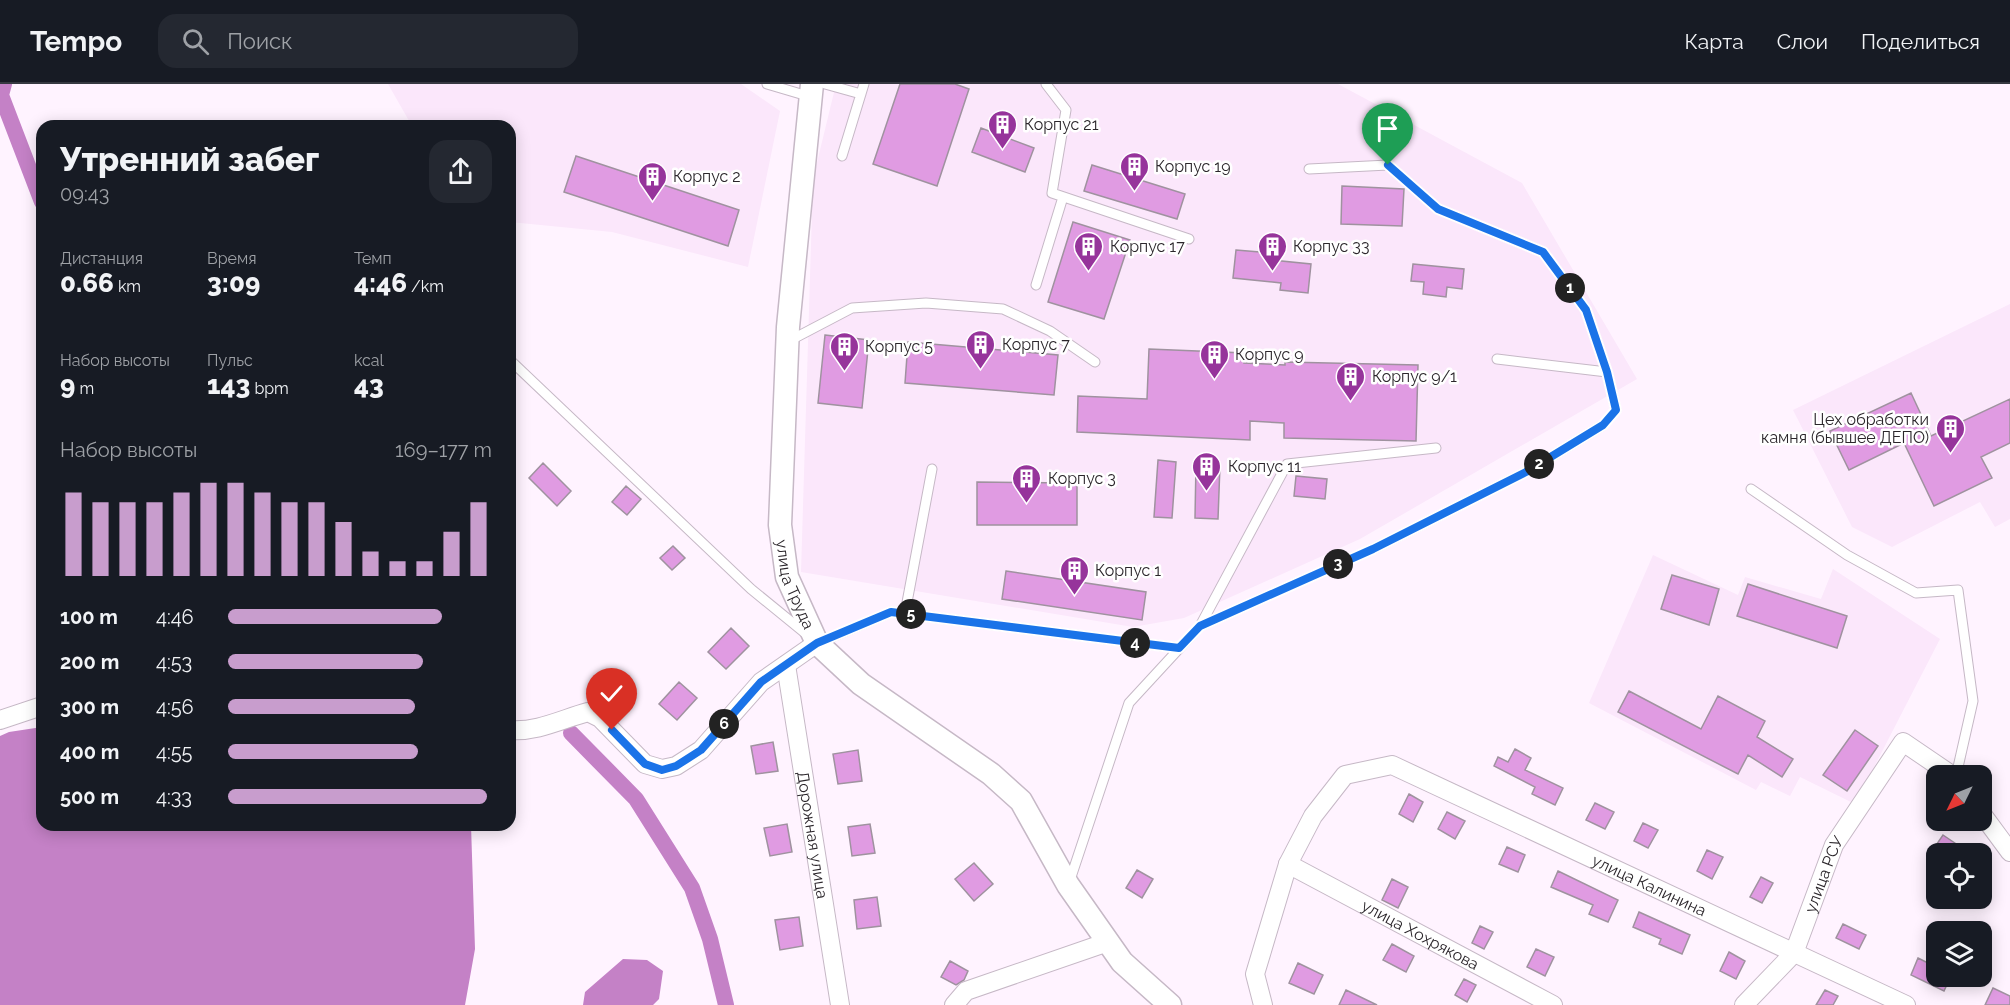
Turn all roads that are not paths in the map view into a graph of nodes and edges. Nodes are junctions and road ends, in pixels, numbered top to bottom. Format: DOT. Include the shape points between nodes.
graph roads {
  1 [pos="767,84"];
  2 [pos="1047,84"];
  3 [pos="816,88"];
  4 [pos="862,89"];
  5 [pos="842,156"];
  6 [pos="1309,169"];
  7 [pos="1063,197"];
  8 [pos="1189,239"];
  9 [pos="1036,285"];
  10 [pos="787,342"];
  11 [pos="1497,359"];
  12 [pos="1095,362"];
  13 [pos="516,366"];
  14 [pos="1607,372"];
  15 [pos="1436,448"];
  16 [pos="932,469"];
  17 [pos="1751,489"];
  18 [pos="905,613"];
  19 [pos="1200,626"];
  20 [pos="817,643"];
  21 [pos="1179,648"];
  22 [pos="786,665"];
  23 [pos="36,708"];
  24 [pos="0,720"];
  25 [pos="516,730"];
  26 [pos="1938,765"];
  27 [pos="1957,765"];
  28 [pos="1992,828"];
  29 [pos="2010,852"];
  30 [pos="1288,864"];
  31 [pos="1068,885"];
  32 [pos="1108,942"];
  33 [pos="1794,953"];
  34 [pos="840,1005"];
  35 [pos="954,1005"];
  36 [pos="1170,1005"];
  37 [pos="1263,1005"];
  38 [pos="1553,1005"];
  39 [pos="1743,1005"];
  40 [pos="1906,1005"];
  1 -- 3 [label="lane"];
  2 -- 7 [label="lane" via="1066,110 1052,193"];
  3 -- 4 [label="lane"];
  3 -- 10 [label="street, улица Труда"];
  4 -- 5 [label="lane"];
  6 -- 14 [label="lane" via="1388,165 1438,209 1543,252 1586,310"];
  7 -- 8 [label="lane"];
  7 -- 9 [label="lane"];
  10 -- 12 [label="lane" via="852,308 926,303 1002,309 1050,331"];
  10 -- 20 [label="street, улица Труда" via="780,525 787,577"];
  11 -- 14 [label="lane"];
  13 -- 20 [label="lane" via="751,589"];
  14 -- 19 [label="lane" via="1616,410 1603,425 1526,472 1373,549"];
  15 -- 19 [label="lane" via="1287,464"];
  16 -- 18 [label="lane"];
  17 -- 27 [label="lane" via="1847,555 1916,593 1958,590 1973,700"];
  18 -- 20 [label="lane" via="891,612"];
  18 -- 21 [label="lane"];
  19 -- 21 [label="lane"];
  20 -- 22 [label="street"];
  20 -- 31 [label="street, улица Труда" via="861,684 992,774 1021,801"];
  21 -- 31 [label="lane" via="1129,702"];
  22 -- 25 [label="street" via="761,682 701,750 662,770 645,764 600,718 588,712 548,726"];
  22 -- 34 [label="street, Дорожная улица"];
  23 -- 24 [label="street"];
  26 -- 33 [label="street, улица РСУ" via="1903,742 1834,844"];
  28 -- 29 [label="street"];
  30 -- 33 [label="street, улица Калинина" via="1313,816 1345,775 1392,765"];
  30 -- 37 [label="street" via="1255,974"];
  30 -- 38 [label="street, улица Хохрякова"];
  31 -- 32 [label="street, улица Труда"];
  32 -- 35 [label="street" via="966,991"];
  32 -- 36 [label="street, улица Труда" via="1122,962"];
  33 -- 39 [label="street, улица РСУ"];
  33 -- 40 [label="street, улица Калинина"];
}
